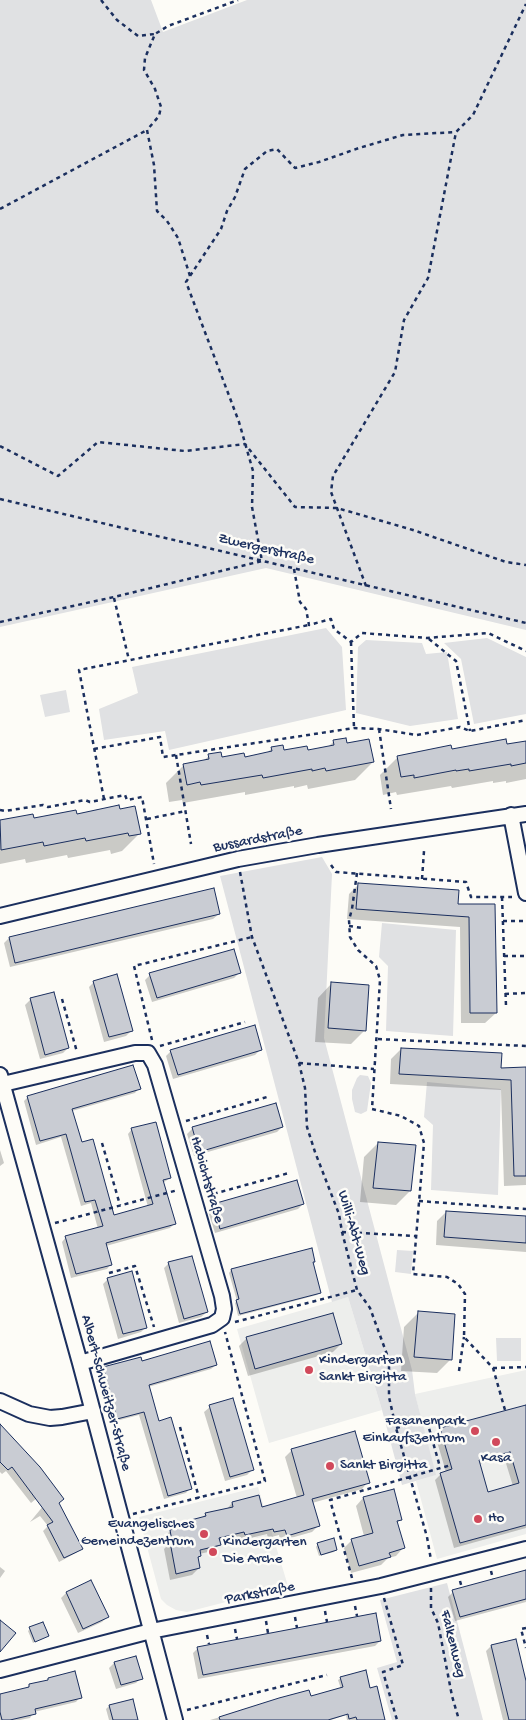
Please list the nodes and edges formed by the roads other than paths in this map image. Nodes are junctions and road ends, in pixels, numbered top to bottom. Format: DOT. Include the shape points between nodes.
graph roads {
  1 [pos="526,814"];
  2 [pos="511,815"];
  3 [pos="522,895"];
  4 [pos="0,916"];
  5 [pos="1,1079"];
  6 [pos="80,1363"];
  7 [pos="0,1401"];
  8 [pos="93,1411"];
  9 [pos="526,1549"];
  10 [pos="151,1631"];
  11 [pos="0,1670"];
  12 [pos="175,1720"];
  1 -- 2 [label="street, Bussardstraße"];
  2 -- 3 [label="street"];
  2 -- 4 [label="street, Bussardstraße" via="238,859"];
  5 -- 6 [label="street, Albert-Schweitzer-Straße"];
  5 -- 6 [label="street, Habichtstraße" via="42,1075 136,1053 148,1054 155,1066 222,1296 222,1318 212,1324"];
  6 -- 8 [label="street, Albert-Schweitzer-Straße"];
  7 -- 8 [label="street" via="29,1414 50,1418"];
  8 -- 10 [label="street, Albert-Schweitzer-Straße"];
  9 -- 10 [label="street, Parkstraße" via="381,1586"];
  10 -- 11 [label="street, Parkstraße"];
  10 -- 12 [label="street, Albert-Schweitzer-Straße"];
}
